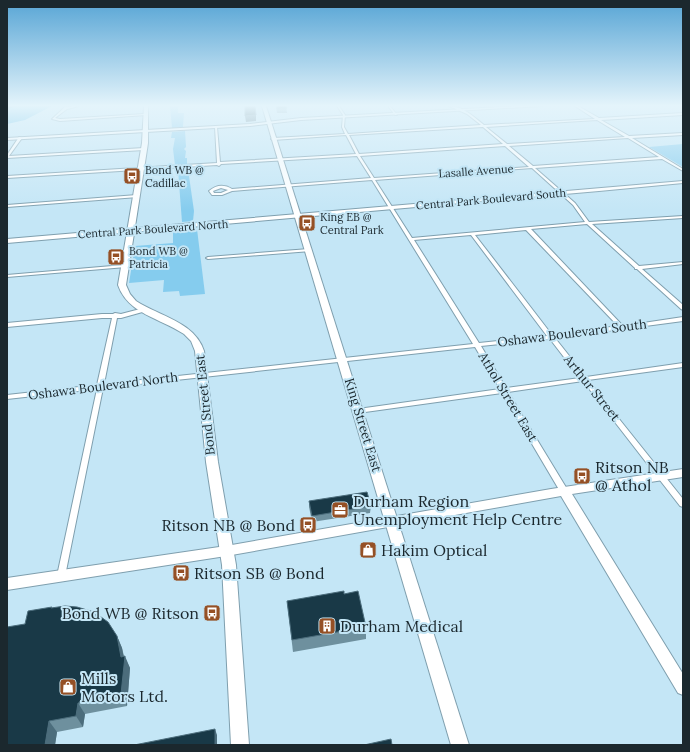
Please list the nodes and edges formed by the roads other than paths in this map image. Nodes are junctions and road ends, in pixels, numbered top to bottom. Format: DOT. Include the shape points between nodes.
graph roads {
  1 [pos="18,141"];
  2 [pos="145,141"];
  3 [pos="217,141"];
  4 [pos="274,141"];
  5 [pos="350,141"];
  6 [pos="501,141"];
  7 [pos="566,141"];
  8 [pos="635,141"];
  9 [pos="506,145"];
  10 [pos="144,149"];
  11 [pos="358,155"];
  12 [pos="7,157"];
  13 [pos="663,158"];
  14 [pos="280,160"];
  15 [pos="219,165"];
  16 [pos="532,167"];
  17 [pos="140,170"];
  18 [pos="683,170"];
  19 [pos="7,177"];
  20 [pos="375,178"];
  21 [pos="683,182"];
  22 [pos="288,185"];
  23 [pos="231,190"];
  24 [pos="562,193"];
  25 [pos="137,196"];
  26 [pos="7,206"];
  27 [pos="391,207"];
  28 [pos="298,216"];
  29 [pos="683,217"];
  30 [pos="588,223"];
  31 [pos="527,228"];
  32 [pos="130,230"];
  33 [pos="472,233"];
  34 [pos="412,239"];
  35 [pos="7,240"];
  36 [pos="309,250"];
  37 [pos="208,258"];
  38 [pos="683,263"];
  39 [pos="124,266"];
  40 [pos="637,268"];
  41 [pos="7,276"];
  42 [pos="683,308"];
  43 [pos="144,310"];
  44 [pos="114,315"];
  45 [pos="683,319"];
  46 [pos="7,325"];
  47 [pos="621,326"];
  48 [pos="551,337"];
  49 [pos="477,345"];
  50 [pos="342,360"];
  51 [pos="683,365"];
  52 [pos="202,375"];
  53 [pos="584,379"];
  54 [pos="100,386"];
  55 [pos="503,390"];
  56 [pos="7,397"];
  57 [pos="358,411"];
  58 [pos="683,473"];
  59 [pos="662,476"];
  60 [pos="564,491"];
  61 [pos="683,504"];
  62 [pos="392,522"];
  63 [pos="226,550"];
  64 [pos="61,576"];
  65 [pos="7,584"];
  66 [pos="683,688"];
  67 [pos="240,745"];
  68 [pos="460,745"];
  1 -- 12 [label="street"];
  2 -- 10 [label="main road, Bond Street East"];
  3 -- 15 [label="street"];
  4 -- 14 [label="main road, King Street East"];
  5 -- 11 [label="street, Athol Street East"];
  6 -- 9 [label="street"];
  7 -- 9 [label="street"];
  8 -- 13 [label="street"];
  9 -- 11 [label="street"];
  9 -- 16 [label="street"];
  10 -- 12 [label="street"];
  10 -- 17 [label="main road, Bond Street East"];
  11 -- 14 [label="street"];
  11 -- 20 [label="street, Athol Street East"];
  13 -- 16 [label="street, Lasalle Avenue"];
  13 -- 18 [label="street"];
  14 -- 15 [label="street"];
  14 -- 22 [label="main road, King Street East"];
  15 -- 17 [label="street"];
  16 -- 20 [label="street, Lasalle Avenue"];
  16 -- 24 [label="street"];
  17 -- 19 [label="street"];
  17 -- 25 [label="main road, Bond Street East"];
  20 -- 22 [label="street, Lasalle Avenue"];
  20 -- 27 [label="street, Athol Street East"];
  21 -- 24 [label="street, Central Park Boulevard South"];
  22 -- 23 [label="street, Lasalle Avenue"];
  22 -- 28 [label="main road, King Street East"];
  24 -- 27 [label="street, Central Park Boulevard South"];
  24 -- 30 [label="street"];
  25 -- 26 [label="street"];
  25 -- 32 [label="main road, Bond Street East"];
  27 -- 28 [label="street, Central Park Boulevard South"];
  27 -- 34 [label="street, Athol Street East"];
  28 -- 32 [label="street, Central Park Boulevard North"];
  28 -- 36 [label="main road, King Street East"];
  29 -- 30 [label="street"];
  30 -- 31 [label="street"];
  30 -- 40 [label="street"];
  31 -- 33 [label="street"];
  31 -- 47 [label="street"];
  32 -- 35 [label="street, Central Park Boulevard North"];
  32 -- 39 [label="main road, Bond Street East"];
  33 -- 34 [label="street"];
  33 -- 48 [label="street, Arthur Street"];
  34 -- 49 [label="street, Athol Street East"];
  36 -- 37 [label="street"];
  36 -- 50 [label="main road, King Street East"];
  38 -- 40 [label="street"];
  39 -- 41 [label="street"];
  39 -- 43 [label="main road, Bond Street East" via="122,291 128,300"];
  40 -- 42 [label="street"];
  43 -- 44 [label="street"];
  43 -- 52 [label="main road, Bond Street East" via="183,329 194,339 201,358"];
  44 -- 46 [label="street"];
  44 -- 54 [label="street"];
  45 -- 47 [label="street, Oshawa Boulevard South"];
  47 -- 48 [label="street, Oshawa Boulevard South"];
  48 -- 49 [label="street, Oshawa Boulevard South"];
  48 -- 53 [label="street, Arthur Street"];
  49 -- 50 [label="street, Oshawa Boulevard South"];
  49 -- 55 [label="street, Athol Street East"];
  50 -- 52 [label="street, Oshawa Boulevard North"];
  50 -- 57 [label="main road, King Street East"];
  51 -- 53 [label="street"];
  52 -- 54 [label="street, Oshawa Boulevard North"];
  52 -- 63 [label="main road, Bond Street East" via="212,465"];
  53 -- 55 [label="street"];
  53 -- 59 [label="street, Arthur Street"];
  54 -- 56 [label="street, Oshawa Boulevard North"];
  54 -- 64 [label="street"];
  55 -- 57 [label="street"];
  55 -- 60 [label="street, Athol Street East"];
  57 -- 62 [label="main road, King Street East"];
  58 -- 59 [label="main road"];
  59 -- 60 [label="main road"];
  59 -- 61 [label="street, Arthur Street"];
  60 -- 62 [label="main road"];
  60 -- 66 [label="main road, Athol Street East"];
  62 -- 63 [label="main road"];
  62 -- 68 [label="main road, King Street East"];
  63 -- 64 [label="main road"];
  63 -- 67 [label="main road, Bond Street East" via="230,572"];
  64 -- 65 [label="main road"];
}
